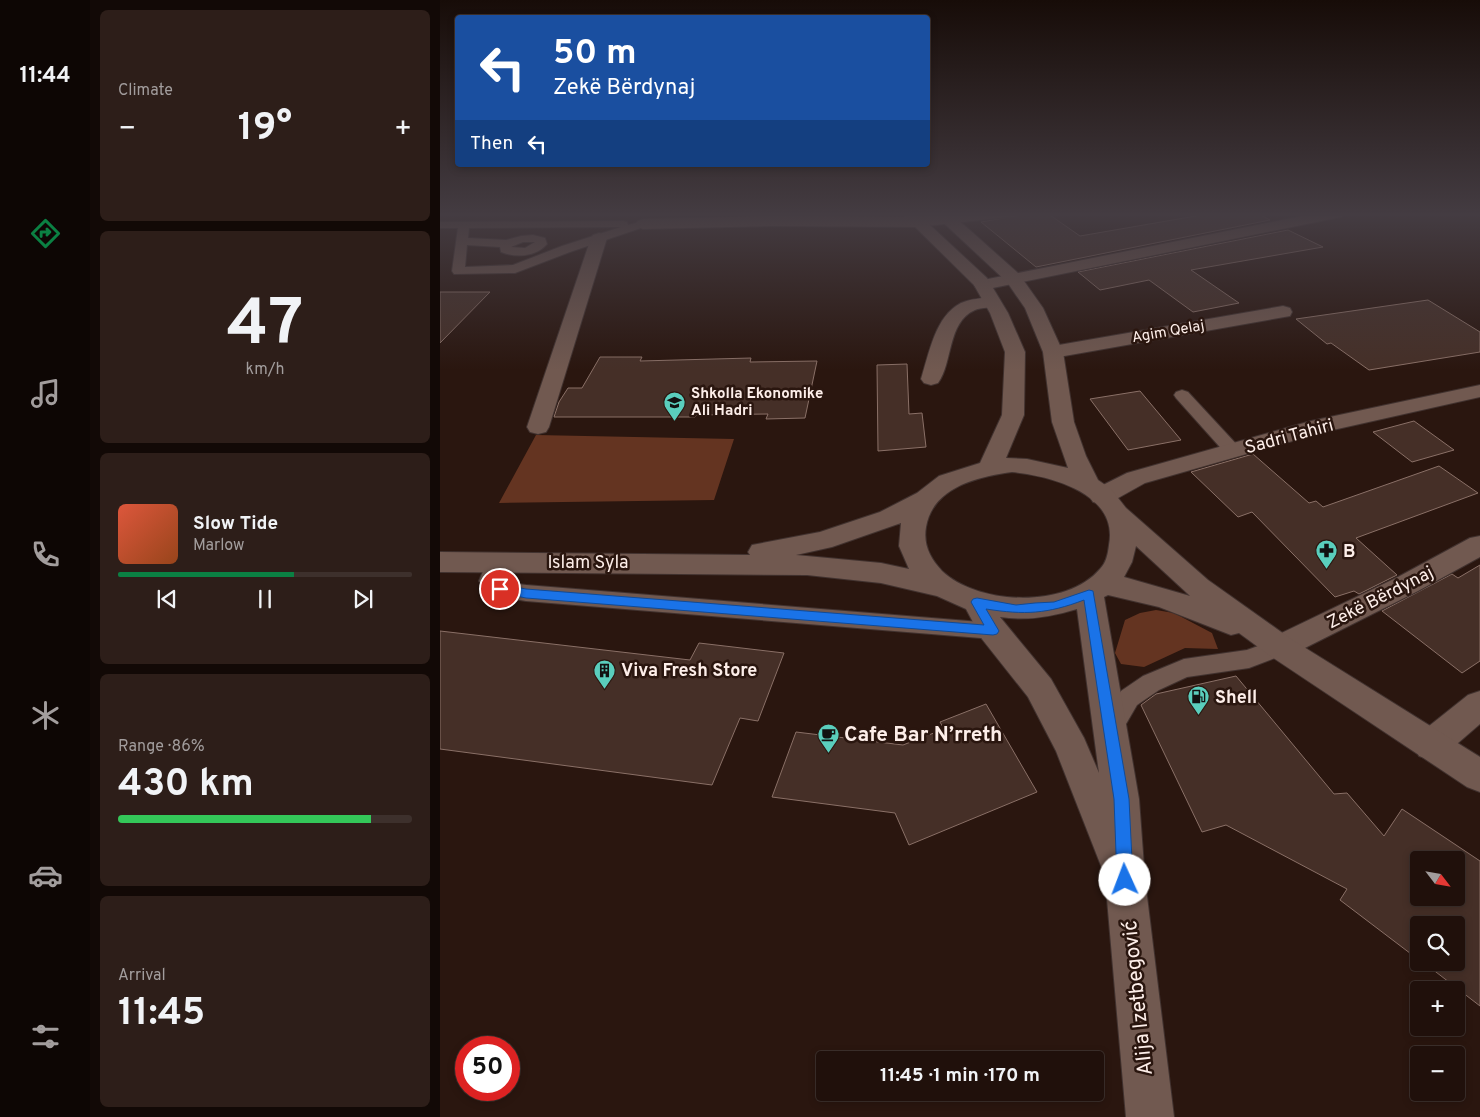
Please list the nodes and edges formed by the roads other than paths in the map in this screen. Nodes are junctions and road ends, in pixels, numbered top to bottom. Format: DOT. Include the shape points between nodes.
graph roads {
  1 [pos="459,265"];
  2 [pos="493,265"];
  3 [pos="525,265"];
  4 [pos="592,265"];
  5 [pos="962,265"];
  6 [pos="998,265"];
  7 [pos="1077,265"];
  8 [pos="489,270"];
  9 [pos="1012,278"];
  10 [pos="983,285"];
  11 [pos="992,302"];
  12 [pos="1284,312"];
  13 [pos="1053,352"];
  14 [pos="930,378"];
  15 [pos="1480,391"];
  16 [pos="1182,395"];
  17 [pos="538,427"];
  18 [pos="1234,451"];
  19 [pos="990,467"];
  20 [pos="1102,498"];
  21 [pos="924,499"];
  22 [pos="1480,545"];
  23 [pos="440,562"];
  24 [pos="496,562"];
  25 [pos="705,564"];
  26 [pos="944,588"];
  27 [pos="1097,589"];
  28 [pos="985,617"];
  29 [pos="1280,647"];
  30 [pos="1480,705"];
  31 [pos="1110,729"];
  32 [pos="1430,745"];
  33 [pos="1480,776"];
  34 [pos="1125,880"];
  35 [pos="1150,1117"];
  1 -- 8 [label="lane" via="458,271"];
  2 -- 8 [label="lane"];
  3 -- 8 [label="lane" via="515,269"];
  4 -- 17 [label="street"];
  5 -- 10 [label="street"];
  6 -- 9 [label="street"];
  7 -- 9 [label="street"];
  9 -- 10 [label="street"];
  9 -- 13 [label="street" via="1034,308"];
  10 -- 11 [label="street"];
  11 -- 14 [label="street" via="968,307 958,314 941,344"];
  11 -- 19 [label="street" via="1015,352 1013,415"];
  12 -- 13 [label="street, Agim Qelaj"];
  13 -- 20 [label="street" via="1063,422 1074,456"];
  15 -- 18 [label="street, Sadri Tahiri" via="1319,426"];
  16 -- 18 [label="lane"];
  18 -- 20 [label="street, Sadri Tahiri" via="1136,478"];
  19 -- 20 [label="street" via="1012,465 1055,471"];
  19 -- 21 [label="street" via="963,473 941,484"];
  20 -- 27 [label="street" via="1125,534 1122,556"];
  20 -- 29 [label="street" via="1198,586"];
  21 -- 25 [label="street, Islam Syla" via="889,518 823,541"];
  21 -- 26 [label="street" via="912,520 911,544 922,567"];
  22 -- 29 [label="street, Zekë Bërdynaj"];
  23 -- 24 [label="street, Islam Syla"];
  24 -- 25 [label="street, Islam Syla"];
  24 -- 28 [label="lane" via="489,581 500,589 526,593"];
  25 -- 26 [label="street, Islam Syla" via="807,565 882,573"];
  26 -- 28 [label="street"];
  27 -- 28 [label="street" via="1055,606 1016,609"];
  27 -- 29 [label="street" via="1132,588 1204,613"];
  27 -- 31 [label="street, Alija Izetbegović"];
  28 -- 34 [label="street, Alija Izetbegović" via="1040,688 1072,749"];
  29 -- 31 [label="lane" via="1249,659 1184,668 1151,683 1129,698"];
  29 -- 32 [label="street"];
  30 -- 32 [label="street"];
  31 -- 34 [label="street, Alija Izetbegović" via="1122,799"];
  32 -- 33 [label="street"];
  34 -- 35 [label="street, Alija Izetbegović"];
}
